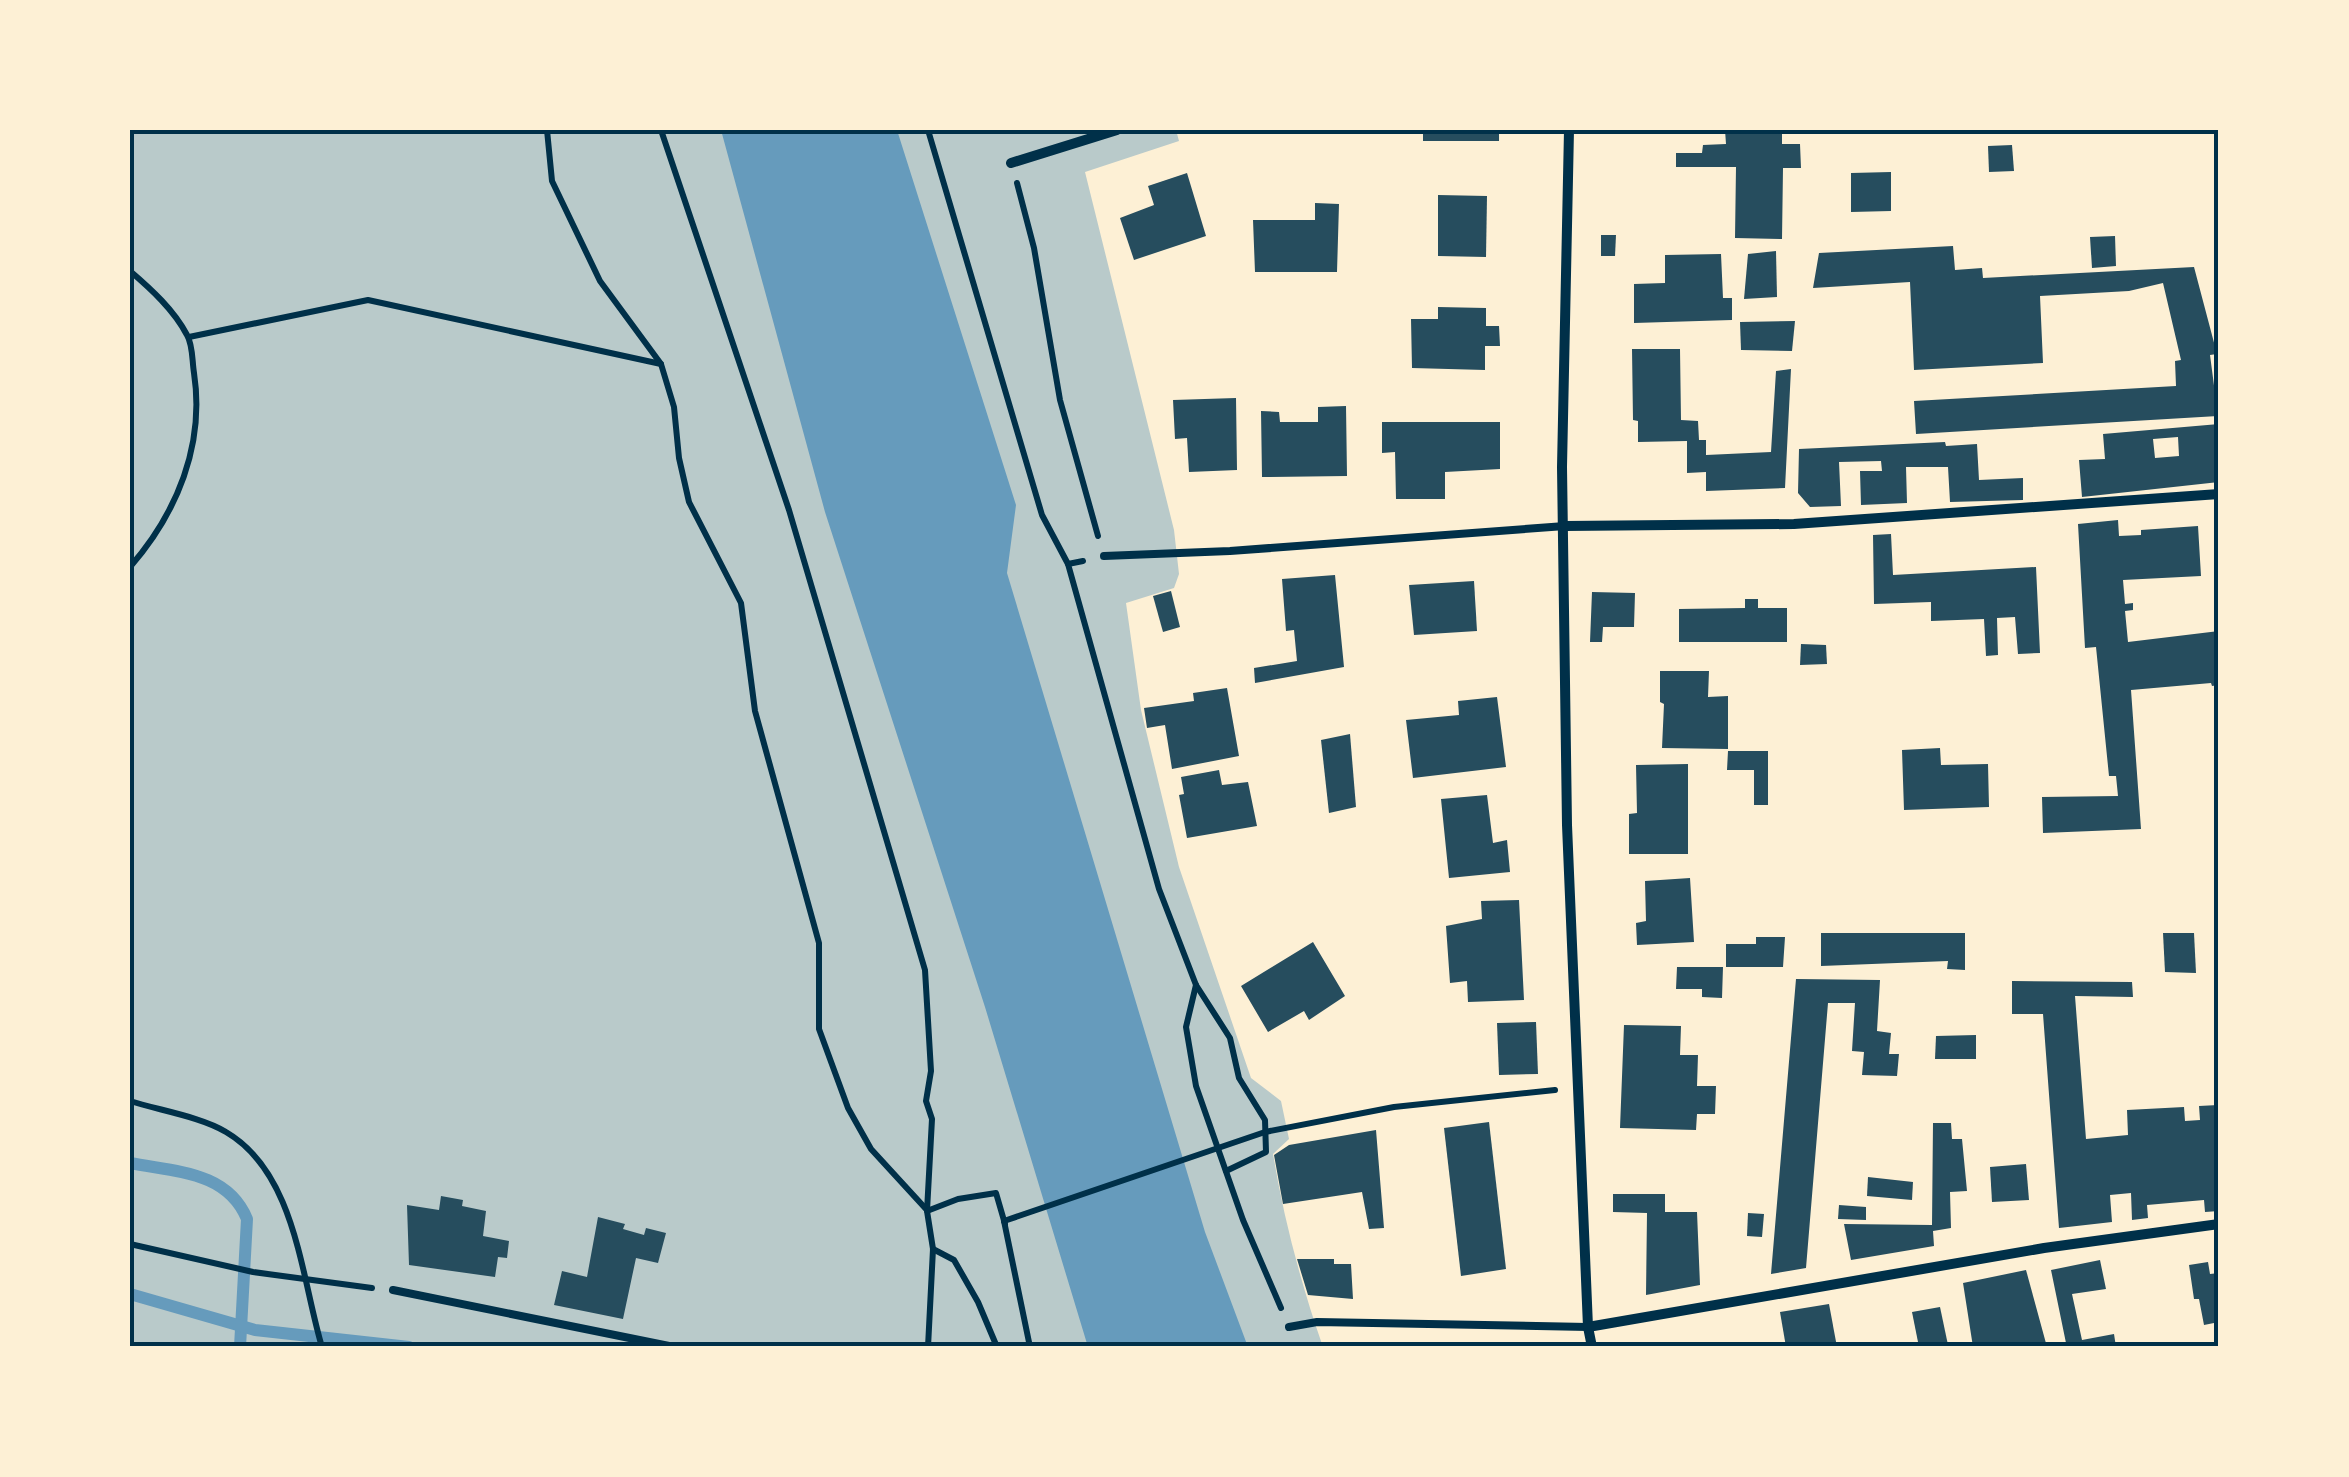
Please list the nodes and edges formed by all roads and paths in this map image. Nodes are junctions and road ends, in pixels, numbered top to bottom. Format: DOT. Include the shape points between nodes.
graph roads {
  1 [pos="548,130"];
  2 [pos="661,130"];
  3 [pos="928,130"];
  4 [pos="1117,130"];
  5 [pos="1569,130"];
  6 [pos="1011,163"];
  7 [pos="130,271"];
  8 [pos="189,337"];
  9 [pos="661,364"];
  10 [pos="2219,494"];
  11 [pos="1565,526"];
  12 [pos="1104,556"];
  13 [pos="1068,564"];
  14 [pos="130,567"];
  15 [pos="1196,985"];
  16 [pos="1580,1086"];
  17 [pos="130,1101"];
  18 [pos="1265,1132"];
  19 [pos="1226,1172"];
  20 [pos="927,1211"];
  21 [pos="1004,1221"];
  22 [pos="2219,1224"];
  23 [pos="1009,1239"];
  24 [pos="130,1244"];
  25 [pos="933,1249"];
  26 [pos="305,1280"];
  27 [pos="393,1290"];
  28 [pos="1289,1326"];
  29 [pos="1588,1327"];
  30 [pos="322,1347"];
  31 [pos="674,1347"];
  32 [pos="928,1347"];
  33 [pos="997,1347"];
  34 [pos="1030,1347"];
  35 [pos="1592,1347"];
  1 -- 9 [label="path" via="552,182 600,281"];
  2 -- 20 [label="path" via="789,510 924,970 932,1120"];
  3 -- 13 [label="path" via="1042,515"];
  4 -- 6 [label="street"];
  5 -- 11 [label="street"];
  6 -- 12 [label="path" via="1034,248 1060,400"];
  7 -- 8 [label="path"];
  8 -- 9 [label="path" via="368,300"];
  8 -- 14 [label="path" via="194,438 181,491"];
  9 -- 20 [label="path" via="689,502 741,603 755,711 819,943 819,1030 870,1150"];
  10 -- 11 [label="street" via="1794,524"];
  11 -- 12 [label="lane"];
  11 -- 16 [label="street" via="1567,826"];
  12 -- 13 [label="path"];
  13 -- 15 [label="path" via="1159,889"];
  15 -- 18 [label="path" via="1230,1038 1239,1078"];
  15 -- 19 [label="path" via="1186,1027 1196,1086"];
  16 -- 18 [label="path" via="1394,1107"];
  16 -- 29 [label="street"];
  17 -- 26 [label="path" via="223,1130 243,1144 267,1171 284,1208"];
  18 -- 19 [label="path" via="1266,1152"];
  18 -- 21 [label="path"];
  19 -- 28 [label="path"];
  20 -- 21 [label="path" via="996,1192"];
  20 -- 25 [label="path"];
  21 -- 23 [label="path"];
  21 -- 34 [label="path"];
  22 -- 29 [label="street"];
  24 -- 26 [label="path"];
  25 -- 32 [label="path"];
  25 -- 33 [label="path" via="954,1260"];
  26 -- 27 [label="path"];
  26 -- 30 [label="path"];
  27 -- 31 [label="lane"];
  28 -- 29 [label="lane"];
  29 -- 35 [label="street"];
}
